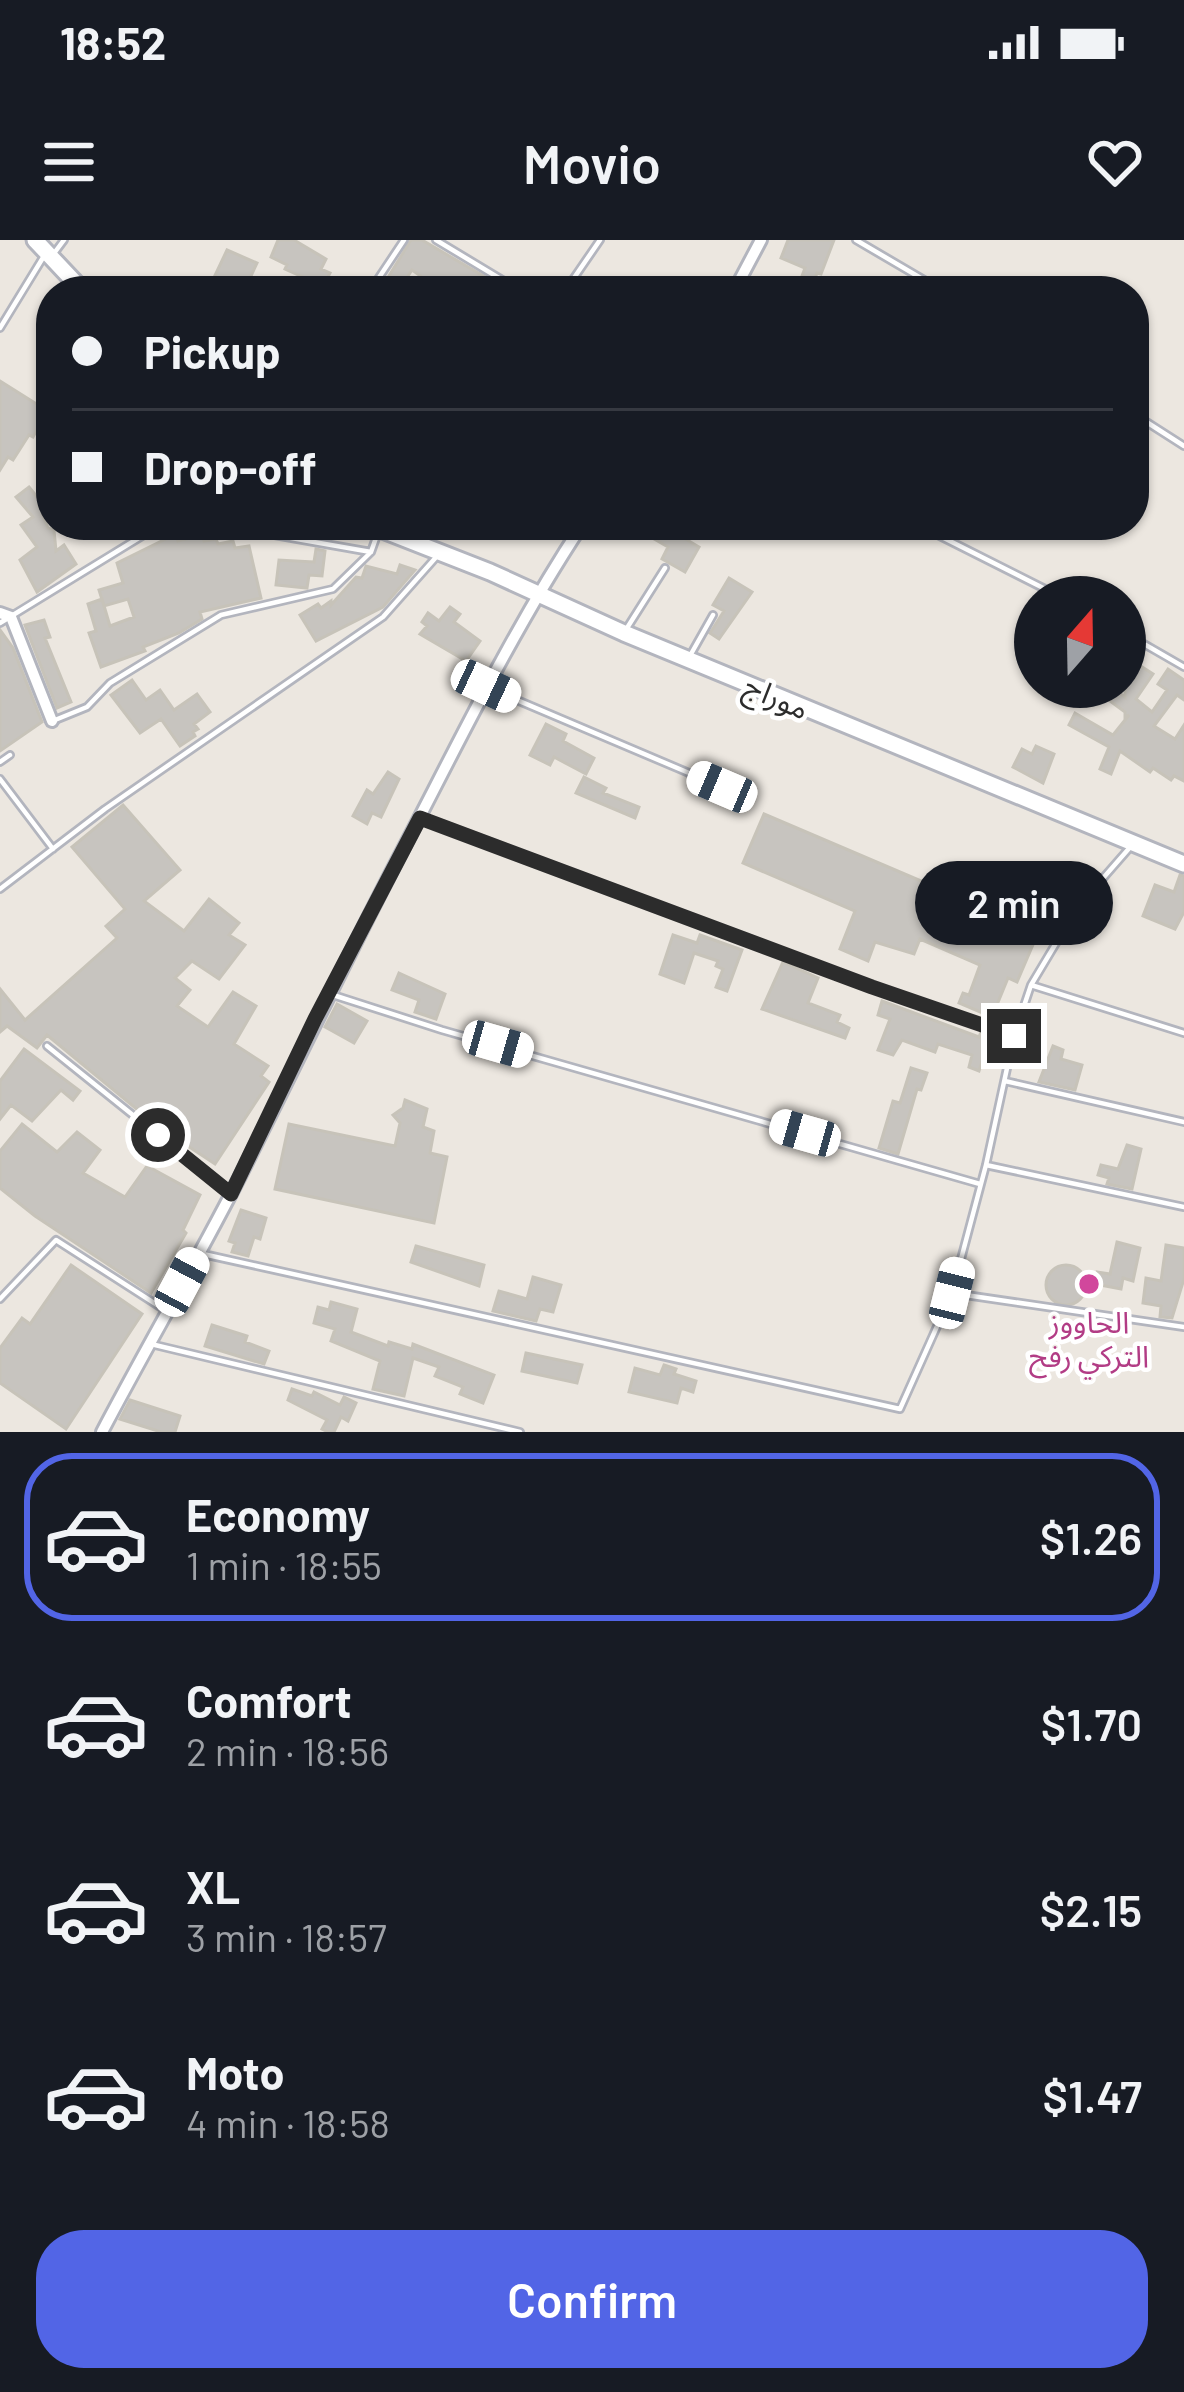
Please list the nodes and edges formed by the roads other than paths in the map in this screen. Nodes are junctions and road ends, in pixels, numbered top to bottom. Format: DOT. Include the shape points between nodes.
graph roads {
  1 [pos="64,240"];
  2 [pos="404,240"];
  3 [pos="436,240"];
  4 [pos="600,240"];
  5 [pos="761,240"];
  6 [pos="856,240"];
  7 [pos="44,249"];
  8 [pos="69,276"];
  9 [pos="380,276"];
  10 [pos="496,276"];
  11 [pos="576,276"];
  12 [pos="742,276"];
  13 [pos="917,276"];
  14 [pos="0,328"];
  15 [pos="1149,424"];
  16 [pos="1184,446"];
  17 [pos="135,540"];
  18 [pos="303,540"];
  19 [pos="372,540"];
  20 [pos="409,540"];
  21 [pos="572,540"];
  22 [pos="948,540"];
  23 [pos="371,552"];
  24 [pos="441,552"];
  25 [pos="665,568"];
  26 [pos="1019,576"];
  27 [pos="536,595"];
  28 [pos="713,615"];
  29 [pos="4,618"];
  30 [pos="624,633"];
  31 [pos="1146,645"];
  32 [pos="688,659"];
  33 [pos="1184,667"];
  34 [pos="486,686"];
  35 [pos="52,721"];
  36 [pos="10,755"];
  37 [pos="0,761"];
  38 [pos="0,779"];
  39 [pos="722,787"];
  40 [pos="420,818"];
  41 [pos="1132,844"];
  42 [pos="53,849"];
  43 [pos="1184,864"];
  44 [pos="0,889"];
  45 [pos="1031,985"];
  46 [pos="328,993"];
  47 [pos="1184,1033"];
  48 [pos="1014,1036"];
  49 [pos="47,1046"];
  50 [pos="1004,1081"];
  51 [pos="1184,1122"];
  52 [pos="986,1165"];
  53 [pos="980,1184"];
  54 [pos="231,1194"];
  55 [pos="1184,1207"];
  56 [pos="197,1253"];
  57 [pos="952,1293"];
  58 [pos="0,1299"];
  59 [pos="167,1311"];
  60 [pos="1184,1327"];
  61 [pos="149,1343"];
  62 [pos="102,1432"];
  63 [pos="520,1432"];
  1 -- 7 [label="lane"];
  2 -- 9 [label="lane"];
  3 -- 10 [label="lane"];
  4 -- 11 [label="lane"];
  5 -- 12 [label="street"];
  6 -- 13 [label="lane"];
  7 -- 8 [label="main road"];
  7 -- 14 [label="lane"];
  15 -- 16 [label="lane"];
  17 -- 29 [label="lane"];
  18 -- 23 [label="lane"];
  19 -- 23 [label="lane"];
  20 -- 24 [label="main road, موراج"];
  21 -- 27 [label="street"];
  22 -- 26 [label="lane"];
  23 -- 35 [label="lane" via="333,589 221,615 110,683 87,707"];
  24 -- 27 [label="main road, موراج"];
  24 -- 42 [label="lane" via="383,617"];
  25 -- 30 [label="lane"];
  27 -- 30 [label="main road, موراج"];
  27 -- 34 [label="street"];
  28 -- 32 [label="lane"];
  29 -- 35 [label="street"];
  30 -- 32 [label="main road, موراج"];
  31 -- 33 [label="lane"];
  32 -- 41 [label="main road, موراج"];
  34 -- 39 [label="lane"];
  34 -- 40 [label="street"];
  36 -- 37 [label="lane"];
  38 -- 42 [label="lane"];
  40 -- 46 [label="street"];
  40 -- 48 [label="lane"];
  41 -- 43 [label="main road, موراج"];
  41 -- 45 [label="lane" via="1077,908"];
  42 -- 44 [label="lane"];
  45 -- 47 [label="lane"];
  45 -- 48 [label="lane"];
  46 -- 53 [label="lane"];
  46 -- 54 [label="street"];
  48 -- 50 [label="lane"];
  49 -- 54 [label="lane"];
  50 -- 51 [label="lane"];
  50 -- 52 [label="lane"];
  52 -- 53 [label="lane"];
  52 -- 55 [label="lane"];
  53 -- 57 [label="lane"];
  54 -- 56 [label="street"];
  56 -- 57 [label="lane" via="900,1409"];
  56 -- 59 [label="street"];
  57 -- 60 [label="lane"];
  58 -- 59 [label="lane" via="56,1240"];
  59 -- 61 [label="street"];
  61 -- 62 [label="street"];
  61 -- 63 [label="lane"];
}
